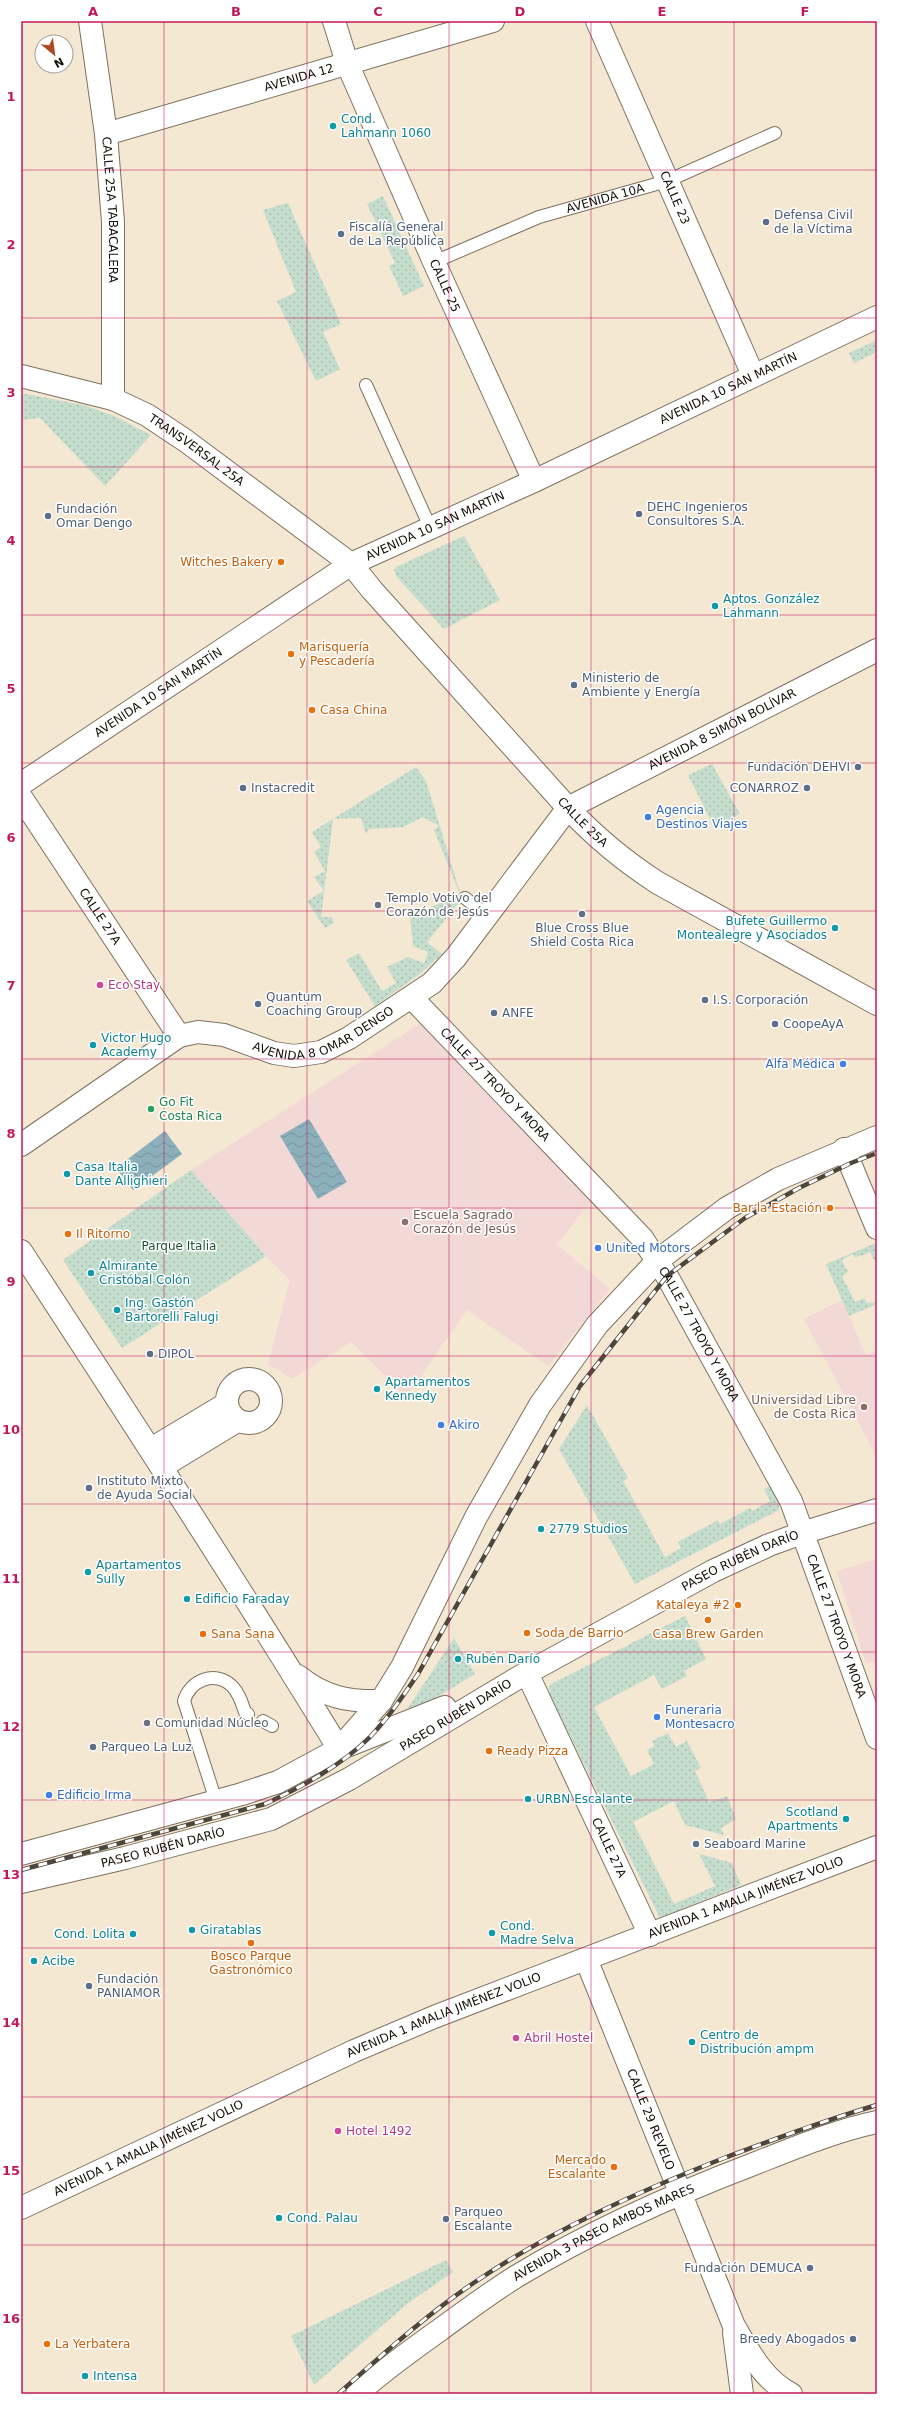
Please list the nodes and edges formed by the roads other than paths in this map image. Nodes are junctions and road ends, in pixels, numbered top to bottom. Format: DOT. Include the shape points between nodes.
graph roads {
  1 [pos="90,21"];
  2 [pos="334,21"];
  3 [pos="493,21"];
  4 [pos="597,21"];
  5 [pos="347,63"];
  6 [pos="775,133"];
  7 [pos="106,134"];
  8 [pos="667,181"];
  9 [pos="434,262"];
  10 [pos="877,317"];
  11 [pos="753,375"];
  12 [pos="21,376"];
  13 [pos="366,385"];
  14 [pos="113,399"];
  15 [pos="534,481"];
  16 [pos="430,527"];
  17 [pos="351,564"];
  18 [pos="877,650"];
  19 [pos="21,784"];
  20 [pos="21,797"];
  21 [pos="568,808"];
  22 [pos="464,898"];
  23 [pos="488,915"];
  24 [pos="412,998"];
  25 [pos="877,1004"];
  26 [pos="179,1036"];
  27 [pos="877,1137"];
  28 [pos="21,1145"];
  29 [pos="844,1149"];
  30 [pos="877,1228"];
  31 [pos="21,1251"];
  32 [pos="657,1260"];
  33 [pos="232,1412"];
  34 [pos="157,1457"];
  35 [pos="877,1510"];
  36 [pos="802,1532"];
  37 [pos="294,1673"];
  38 [pos="521,1676"];
  39 [pos="381,1701"];
  40 [pos="248,1714"];
  41 [pos="877,1738"];
  42 [pos="339,1749"];
  43 [pos="216,1801"];
  44 [pos="877,1847"];
  45 [pos="21,1854"];
  46 [pos="21,1882"];
  47 [pos="650,1934"];
  48 [pos="586,1959"];
  49 [pos="877,2122"];
  50 [pos="679,2192"];
  51 [pos="21,2208"];
  52 [pos="734,2326"];
  53 [pos="378,2386"];
  54 [pos="786,2392"];
  55 [pos="357,2394"];
  56 [pos="742,2394"];
  57 [pos="748,2394"];
  1 -- 7 [label="main road, CALLE 25A TABACALERA"];
  2 -- 5 [label="main road, CALLE 25"];
  3 -- 5 [label="main road, AVENIDA 12"];
  4 -- 8 [label="main road, CALLE 23"];
  5 -- 7 [label="main road, AVENIDA 12"];
  5 -- 9 [label="main road, CALLE 25"];
  6 -- 8 [label="lane, AVENIDA 10A"];
  7 -- 14 [label="main road, CALLE 25A TABACALERA" via="113,222"];
  8 -- 9 [label="lane, AVENIDA 10A" via="539,217"];
  8 -- 11 [label="main road, CALLE 23"];
  9 -- 15 [label="main road, CALLE 25"];
  10 -- 11 [label="main road, AVENIDA 10 SAN MARTÍN"];
  11 -- 15 [label="main road, AVENIDA 10 SAN MARTÍN"];
  12 -- 14 [label="main road, TRANSVERSAL 25A"];
  13 -- 16 [label="lane"];
  14 -- 17 [label="main road, TRANSVERSAL 25A" via="147,415 186,441"];
  15 -- 16 [label="main road, AVENIDA 10 SAN MARTÍN"];
  16 -- 17 [label="main road, AVENIDA 10 SAN MARTÍN"];
  17 -- 19 [label="main road, AVENIDA 10 SAN MARTÍN"];
  17 -- 21 [label="main road, CALLE 25A" via="493,734"];
  18 -- 21 [label="main road, AVENIDA 8 SIMÓN BOLÍVAR"];
  20 -- 26 [label="main road, CALLE 27A"];
  21 -- 23 [label="main road, AVENIDA 8 OMAR DENGO"];
  21 -- 25 [label="main road, CALLE 25A" via="593,835 624,861 658,883"];
  22 -- 23 [label="lane"];
  23 -- 24 [label="main road, AVENIDA 8 OMAR DENGO" via="456,957 432,983"];
  24 -- 26 [label="main road, AVENIDA 8 OMAR DENGO" via="349,1038 321,1052 309,1054 294,1056 274,1053 224,1035 198,1032"];
  24 -- 32 [label="main road, CALLE 27 TROYO Y MORA" via="636,1232"];
  26 -- 28 [label="main road, AVENIDA 8 OMAR DENGO"];
  27 -- 29 [label="main road"];
  29 -- 30 [label="main road"];
  29 -- 32 [label="main road" via="778,1179 727,1208"];
  31 -- 34 [label="main road"];
  32 -- 36 [label="main road, CALLE 27 TROYO Y MORA" via="791,1501"];
  32 -- 39 [label="main road" via="597,1324 540,1405 476,1517 402,1667"];
  33 -- 34 [label="main road"];
  34 -- 37 [label="main road"];
  35 -- 36 [label="main road, PASEO RUBÉN DARÍO"];
  36 -- 38 [label="main road, PASEO RUBÉN DARÍO" via="713,1571"];
  36 -- 41 [label="main road, CALLE 27 TROYO Y MORA"];
  37 -- 39 [label="main road" via="312,1688 334,1698 357,1702"];
  37 -- 42 [label="main road"];
  38 -- 42 [label="main road"];
  38 -- 46 [label="main road, PASEO RUBÉN DARÍO" via="349,1779 271,1819"];
  38 -- 47 [label="main road, CALLE 27A"];
  39 -- 42 [label="main road"];
  40 -- 43 [label="lane" via="231,1686 222,1681 202,1679 187,1691 184,1701"];
  42 -- 43 [label="main road" via="278,1782"];
  43 -- 45 [label="main road"];
  44 -- 47 [label="main road, AVENIDA 1 AMALIA JIMÉNEZ VOLIO"];
  47 -- 48 [label="main road, AVENIDA 1 AMALIA JIMÉNEZ VOLIO"];
  48 -- 50 [label="main road, CALLE 29 REVELO"];
  48 -- 51 [label="main road, AVENIDA 1 AMALIA JIMÉNEZ VOLIO" via="354,2051"];
  49 -- 50 [label="main road, AVENIDA 3 PASEO AMBOS MARES" via="806,2144"];
  50 -- 52 [label="main road, CALLE 29 REVELO"];
  50 -- 53 [label="main road, AVENIDA 3 PASEO AMBOS MARES" via="624,2217 516,2276"];
  52 -- 54 [label="main road" via="766,2376"];
  52 -- 56 [label="main road"];
  53 -- 55 [label="main road, AVENIDA 3 PASEO AMBOS MARES"];
  54 -- 57 [label="main road" via="760,2388"];
}
